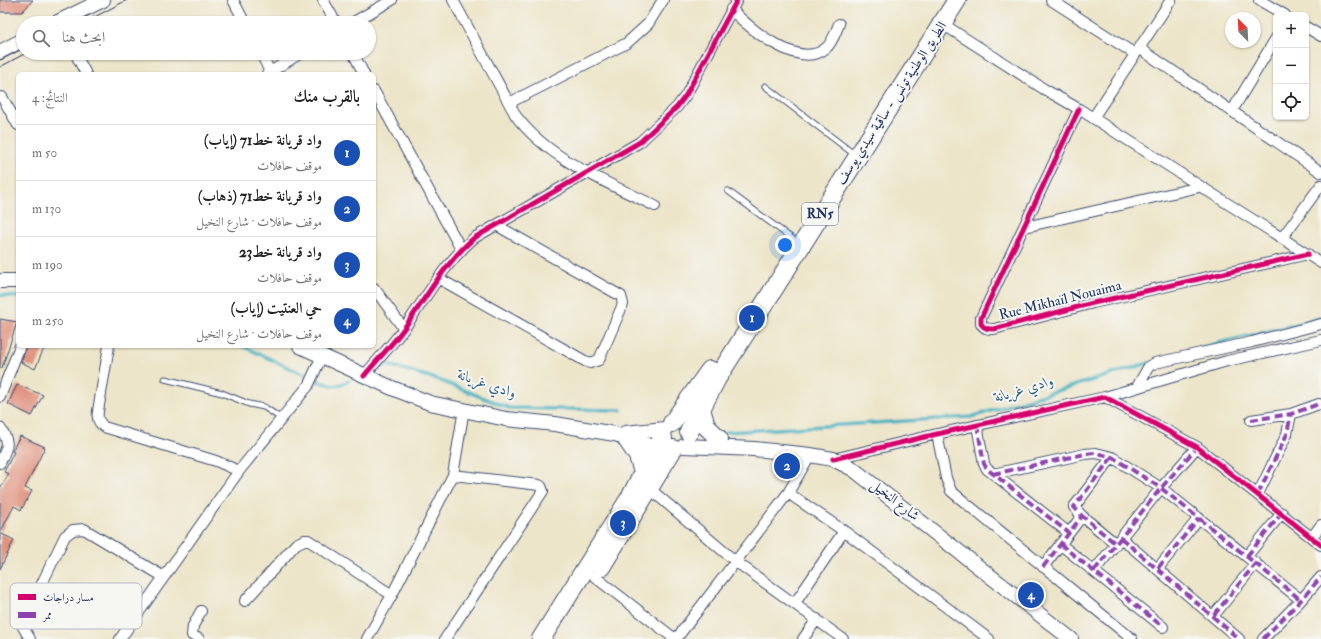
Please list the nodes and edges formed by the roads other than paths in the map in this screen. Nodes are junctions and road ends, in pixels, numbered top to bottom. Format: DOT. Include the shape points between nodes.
graph roads {
  1 [pos="233,0"];
  2 [pos="324,0"];
  3 [pos="392,0"];
  4 [pos="454,0"];
  5 [pos="663,0"];
  6 [pos="737,0"];
  7 [pos="946,0"];
  8 [pos="957,0"];
  9 [pos="1051,0"];
  10 [pos="1171,0"];
  11 [pos="1259,0"];
  12 [pos="98,1"];
  13 [pos="732,10"];
  14 [pos="1280,12"];
  15 [pos="69,16"];
  16 [pos="241,16"];
  17 [pos="332,16"];
  18 [pos="364,16"];
  19 [pos="939,21"];
  20 [pos="839,24"];
  21 [pos="1309,29"];
  22 [pos="1321,36"];
  23 [pos="1273,43"];
  24 [pos="16,44"];
  25 [pos="1137,51"];
  26 [pos="0,52"];
  27 [pos="79,60"];
  28 [pos="264,60"];
  29 [pos="290,60"];
  30 [pos="357,60"];
  31 [pos="85,72"];
  32 [pos="269,72"];
  33 [pos="271,72"];
  34 [pos="363,72"];
  35 [pos="765,86"];
  36 [pos="376,95"];
  37 [pos="2,97"];
  38 [pos="509,103"];
  39 [pos="1079,109"];
  40 [pos="1232,111"];
  41 [pos="1093,118"];
  42 [pos="16,122"];
  43 [pos="850,151"];
  44 [pos="588,172"];
  45 [pos="1321,172"];
  46 [pos="1321,185"];
  47 [pos="1200,187"];
  48 [pos="728,191"];
  49 [pos="655,206"];
  50 [pos="496,225"];
  51 [pos="1025,227"];
  52 [pos="1282,238"];
  53 [pos="794,240"];
  54 [pos="461,249"];
  55 [pos="1308,254"];
  56 [pos="1321,263"];
  57 [pos="438,278"];
  58 [pos="0,281"];
  59 [pos="16,281"];
  60 [pos="376,291"];
  61 [pos="1321,324"];
  62 [pos="404,328"];
  63 [pos="1319,343"];
  64 [pos="19,348"];
  65 [pos="109,348"];
  66 [pos="304,348"];
  67 [pos="322,356"];
  68 [pos="364,376"];
  69 [pos="165,379"];
  70 [pos="1137,387"];
  71 [pos="0,397"];
  72 [pos="1105,397"];
  73 [pos="1319,404"];
  74 [pos="464,409"];
  75 [pos="701,410"];
  76 [pos="1291,414"];
  77 [pos="282,419"];
  78 [pos="1251,420"];
  79 [pos="977,425"];
  80 [pos="0,428"];
  81 [pos="937,434"];
  82 [pos="620,436"];
  83 [pos="671,439"];
  84 [pos="719,439"];
  85 [pos="1198,447"];
  86 [pos="754,449"];
  87 [pos="810,455"];
  88 [pos="1112,457"];
  89 [pos="833,459"];
  90 [pos="0,463"];
  91 [pos="239,472"];
  92 [pos="643,472"];
  93 [pos="993,474"];
  94 [pos="453,475"];
  95 [pos="1161,488"];
  96 [pos="650,489"];
  97 [pos="788,493"];
  98 [pos="1258,494"];
  99 [pos="1282,512"];
  100 [pos="1082,516"];
  101 [pos="1199,518"];
  102 [pos="1321,525"];
  103 [pos="844,531"];
  104 [pos="1069,533"];
  105 [pos="1312,536"];
  106 [pos="1119,541"];
  107 [pos="1060,544"];
  108 [pos="1321,545"];
  109 [pos="1246,556"];
  110 [pos="735,561"];
  111 [pos="1256,564"];
  112 [pos="1043,567"];
  113 [pos="1158,568"];
  114 [pos="1094,572"];
  115 [pos="164,577"];
  116 [pos="595,577"];
  117 [pos="1321,577"];
  118 [pos="42,583"];
  119 [pos="392,595"];
  120 [pos="1302,600"];
  121 [pos="245,601"];
  122 [pos="795,603"];
  123 [pos="142,608"];
  124 [pos="201,611"];
  125 [pos="1214,615"];
  126 [pos="817,620"];
  127 [pos="1163,627"];
  128 [pos="24,629"];
  129 [pos="127,629"];
  130 [pos="1056,634"];
  131 [pos="30,639"];
  132 [pos="120,639"];
  133 [pos="199,639"];
  134 [pos="367,639"];
  135 [pos="445,639"];
  136 [pos="541,639"];
  137 [pos="555,639"];
  138 [pos="676,639"];
  139 [pos="803,639"];
  140 [pos="843,639"];
  141 [pos="989,639"];
  142 [pos="1071,639"];
  143 [pos="1132,639"];
  144 [pos="1239,639"];
  145 [pos="1263,639"];
  1 -- 16 [label="street"];
  2 -- 17 [label="street"];
  3 -- 18 [label="street"];
  4 -- 38 [label="street"];
  5 -- 38 [label="street" via="648,24 627,43"];
  6 -- 13 [label="street"];
  7 -- 19 [label="highway, الطريق الوطنية تونس - ساقية سيدي يوسف / RN5"];
  8 -- 19 [label="highway, الطريق الوطنية تونس - ساقية سيدي يوسف / RN5"];
  9 -- 25 [label="street"];
  10 -- 25 [label="street"];
  11 -- 14 [label="street"];
  12 -- 15 [label="main road"];
  13 -- 20 [label="street" via="766,40 786,50 806,54 814,54 827,48"];
  13 -- 44 [label="street" via="677,107 640,142"];
  19 -- 39 [label="street"];
  19 -- 43 [label="highway, الطريق الوطنية تونس - ساقية سيدي يوسف / RN5"];
  19 -- 75 [label="highway, الطريق الوطنية تونس - ساقية سيدي يوسف / RN5" via="716,380"];
  21 -- 22 [label="street"];
  23 -- 40 [label="street"];
  24 -- 26 [label="main road"];
  25 -- 40 [label="street"];
  25 -- 41 [label="street"];
  27 -- 31 [label="street"];
  28 -- 32 [label="street"];
  29 -- 33 [label="street"];
  30 -- 34 [label="street"];
  35 -- 43 [label="lane"];
  36 -- 54 [label="street"];
  37 -- 42 [label="street"];
  38 -- 44 [label="street" via="527,130 542,144"];
  39 -- 41 [label="street"];
  39 -- 51 [label="street, Rue Mikhaïl Nouaima"];
  40 -- 45 [label="street"];
  41 -- 47 [label="street"];
  43 -- 53 [label="highway, الطريق الوطنية تونس - ساقية سيدي يوسف / RN5"];
  44 -- 49 [label="street"];
  44 -- 50 [label="street"];
  46 -- 52 [label="street"];
  47 -- 51 [label="street"];
  47 -- 52 [label="street"];
  48 -- 53 [label="lane"];
  50 -- 54 [label="street"];
  50 -- 57 [label="street" via="621,296 623,304 599,360 590,363 585,361"];
  51 -- 55 [label="street, Rue Mikhaïl Nouaima" via="981,318 981,324 988,329"];
  52 -- 55 [label="street"];
  53 -- 83 [label="highway, الطريق الوطنية تونس - ساقية سيدي يوسف / RN5" via="704,380"];
  54 -- 57 [label="street"];
  55 -- 56 [label="street"];
  57 -- 62 [label="street"];
  58 -- 59 [label="main road"];
  60 -- 62 [label="street"];
  61 -- 70 [label="street" via="1155,363 1145,371"];
  62 -- 68 [label="street"];
  63 -- 70 [label="street" via="1226,361"];
  64 -- 71 [label="street"];
  65 -- 91 [label="street" via="97,418 100,424 216,461"];
  66 -- 67 [label="main road"];
  67 -- 68 [label="main road"];
  67 -- 77 [label="street" via="308,386"];
  68 -- 74 [label="main road" via="430,403"];
  69 -- 77 [label="lane" via="222,393 248,404 264,407"];
  70 -- 72 [label="street"];
  72 -- 79 [label="street"];
  72 -- 85 [label="street"];
  73 -- 76 [label="street"];
  74 -- 82 [label="main road" via="506,419 555,424"];
  74 -- 94 [label="street"];
  75 -- 83 [label="highway, الطريق الوطنية تونس - ساقية سيدي يوسف / RN5"];
  75 -- 84 [label="highway" via="706,426"];
  76 -- 78 [label="street"];
  76 -- 98 [label="street" via="1287,434"];
  77 -- 91 [label="street"];
  79 -- 81 [label="street"];
  79 -- 93 [label="street" via="984,464"];
  80 -- 90 [label="street" via="6,436 8,446"];
  81 -- 89 [label="street"];
  81 -- 112 [label="street" via="951,491"];
  82 -- 83 [label="main road"];
  82 -- 83 [label="main road"];
  82 -- 92 [label="highway" via="638,456"];
  83 -- 84 [label="main road"];
  83 -- 86 [label="main road, شارع النخيل"];
  83 -- 92 [label="highway, الطريق الوطنية تونس - ساقية سيدي يوسف / RN5"];
  83 -- 96 [label="highway, الطريق الوطنية تونس - ساقية سيدي يوسف / RN5"];
  84 -- 86 [label="main road"];
  85 -- 95 [label="street"];
  85 -- 98 [label="street"];
  86 -- 87 [label="main road, شارع النخيل"];
  87 -- 89 [label="main road, شارع النخيل"];
  87 -- 97 [label="street"];
  88 -- 93 [label="street" via="1096,453 1085,454"];
  88 -- 95 [label="street"];
  88 -- 100 [label="street" via="1074,504 1075,510"];
  89 -- 130 [label="main road, شارع النخيل" via="867,478"];
  91 -- 115 [label="street"];
  92 -- 136 [label="highway, الطريق الوطنية تونس - ساقية سيدي يوسف / RN5"];
  93 -- 104 [label="street"];
  94 -- 119 [label="street"];
  94 -- 135 [label="street" via="538,485 543,491"];
  95 -- 101 [label="street"];
  95 -- 106 [label="street"];
  96 -- 110 [label="street"];
  96 -- 116 [label="highway, الطريق الوطنية تونس - ساقية سيدي يوسف / RN5"];
  97 -- 103 [label="street"];
  97 -- 110 [label="street"];
  98 -- 99 [label="street"];
  99 -- 105 [label="street"];
  99 -- 109 [label="street"];
  100 -- 104 [label="street"];
  100 -- 106 [label="street"];
  101 -- 109 [label="street"];
  101 -- 113 [label="street"];
  102 -- 105 [label="street"];
  103 -- 122 [label="street"];
  103 -- 141 [label="street"];
  104 -- 107 [label="street"];
  105 -- 108 [label="street"];
  106 -- 113 [label="street"];
  106 -- 114 [label="street"];
  107 -- 112 [label="street"];
  107 -- 114 [label="street"];
  109 -- 111 [label="street"];
  110 -- 122 [label="street"];
  110 -- 138 [label="street"];
  111 -- 120 [label="street"];
  111 -- 125 [label="street"];
  112 -- 143 [label="street"];
  113 -- 125 [label="street"];
  114 -- 127 [label="street"];
  115 -- 118 [label="street" via="84,528 73,530 65,536"];
  115 -- 123 [label="street"];
  116 -- 137 [label="highway, الطريق الوطنية تونس - ساقية سيدي يوسف / RN5"];
  116 -- 138 [label="street"];
  117 -- 120 [label="street"];
  119 -- 121 [label="street" via="308,540 304,540 292,548"];
  119 -- 134 [label="street"];
  120 -- 145 [label="street"];
  122 -- 126 [label="street"];
  124 -- 133 [label="street" via="191,631 192,635"];
  125 -- 144 [label="street"];
  126 -- 139 [label="street"];
  126 -- 140 [label="street"];
  128 -- 131 [label="street"];
  129 -- 132 [label="street"];
  130 -- 142 [label="main road, شارع النخيل"];
}
